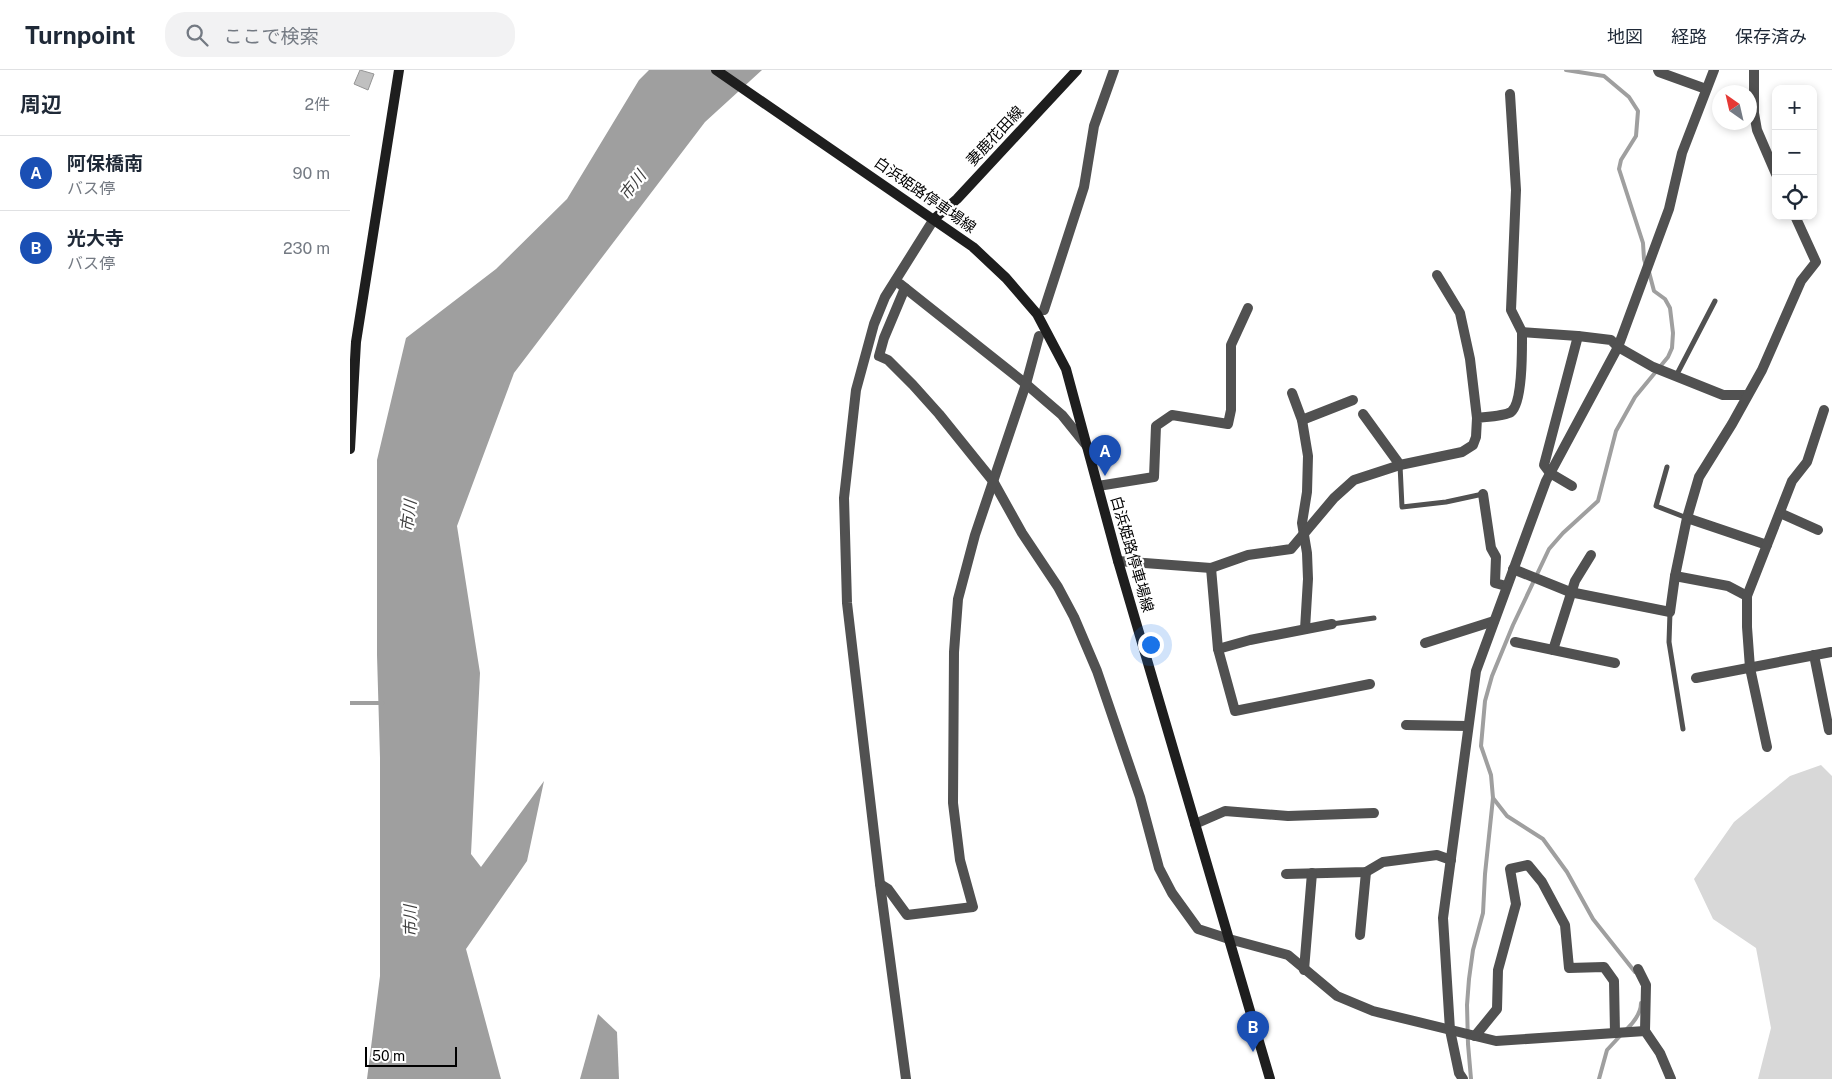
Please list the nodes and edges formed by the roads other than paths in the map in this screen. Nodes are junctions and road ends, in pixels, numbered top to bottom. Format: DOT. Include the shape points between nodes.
graph roads {
  1 [pos="399,70"];
  2 [pos="716,70"];
  3 [pos="1077,70"];
  4 [pos="1114,70"];
  5 [pos="1658,70"];
  6 [pos="1714,70"];
  7 [pos="1754,70"];
  8 [pos="1706,89"];
  9 [pos="1510,94"];
  10 [pos="1772,165"];
  11 [pos="931,217"];
  12 [pos="1797,220"];
  13 [pos="1437,275"];
  14 [pos="896,281"];
  15 [pos="905,288"];
  16 [pos="1715,301"];
  17 [pos="1248,308"];
  18 [pos="1044,310"];
  19 [pos="1522,332"];
  20 [pos="1039,336"];
  21 [pos="1578,336"];
  22 [pos="353,345"];
  23 [pos="1618,346"];
  24 [pos="1671,374"];
  25 [pos="1026,384"];
  26 [pos="1292,393"];
  27 [pos="1747,395"];
  28 [pos="1353,400"];
  29 [pos="1824,410"];
  30 [pos="1363,414"];
  31 [pos="1477,418"];
  32 [pos="1302,420"];
  33 [pos="1087,446"];
  34 [pos="350,449"];
  35 [pos="1400,465"];
  36 [pos="1666,467"];
  37 [pos="1550,473"];
  38 [pos="992,481"];
  39 [pos="1098,486"];
  40 [pos="1572,486"];
  41 [pos="1483,494"];
  42 [pos="1780,513"];
  43 [pos="1687,518"];
  44 [pos="1818,530"];
  45 [pos="1304,535"];
  46 [pos="1767,545"];
  47 [pos="1591,555"];
  48 [pos="1118,561"];
  49 [pos="1211,568"];
  50 [pos="1513,569"];
  51 [pos="1675,576"];
  52 [pos="1506,586"];
  53 [pos="1570,592"];
  54 [pos="1747,596"];
  55 [pos="1670,612"];
  56 [pos="1374,618"];
  57 [pos="1494,621"];
  58 [pos="1332,624"];
  59 [pos="1305,629"];
  60 [pos="1515,642"];
  61 [pos="1425,643"];
  62 [pos="1218,649"];
  63 [pos="1553,650"];
  64 [pos="1831,652"];
  65 [pos="1814,655"];
  66 [pos="1615,663"];
  67 [pos="1750,668"];
  68 [pos="1696,678"];
  69 [pos="1370,684"];
  70 [pos="1406,725"];
  71 [pos="1468,726"];
  72 [pos="1683,728"];
  73 [pos="1832,729"];
  74 [pos="1767,747"];
  75 [pos="1374,813"];
  76 [pos="1195,824"];
  77 [pos="1451,860"];
  78 [pos="1366,872"];
  79 [pos="1312,873"];
  80 [pos="1286,874"];
  81 [pos="880,884"];
  82 [pos="1360,935"];
  83 [pos="1229,939"];
  84 [pos="1638,969"];
  85 [pos="1304,970"];
  86 [pos="1450,1030"];
  87 [pos="1645,1031"];
  88 [pos="1615,1033"];
  89 [pos="1475,1036"];
  90 [pos="906,1079"];
  91 [pos="1270,1079"];
  92 [pos="1463,1079"];
  93 [pos="1672,1079"];
  1 -- 22 [label="main road"];
  2 -- 11 [label="main road, 白浜姫路停車場線"];
  3 -- 11 [label="main road, 妻鹿花田線" via="957,199"];
  4 -- 18 [label="street" via="1094,126 1084,187"];
  5 -- 8 [label="street"];
  6 -- 8 [label="street"];
  7 -- 10 [label="street" via="1757,130"];
  8 -- 23 [label="street" via="1682,153 1669,209"];
  9 -- 19 [label="street" via="1516,190 1511,310"];
  11 -- 14 [label="street"];
  11 -- 33 [label="main road, 白浜姫路停車場線" via="973,247 1037,314 1066,369"];
  12 -- 27 [label="street" via="1816,262 1800,281 1762,370"];
  13 -- 31 [label="street" via="1462,320"];
  14 -- 15 [label="street"];
  14 -- 81 [label="street" via="885,297 874,324 856,390 844,498 847,603"];
  15 -- 25 [label="street"];
  15 -- 38 [label="street" via="879,356 888,360 913,385"];
  16 -- 24 [label="lane"];
  17 -- 39 [label="street" via="1231,345 1228,424 1172,416 1156,426 1154,478"];
  19 -- 21 [label="street"];
  19 -- 31 [label="street" via="1522,369 1516,407 1510,413"];
  20 -- 25 [label="street"];
  21 -- 23 [label="street" via="1611,340"];
  21 -- 37 [label="street" via="1544,465"];
  22 -- 34 [label="main road"];
  23 -- 24 [label="street"];
  23 -- 37 [label="street"];
  24 -- 27 [label="street" via="1723,395"];
  25 -- 33 [label="street" via="1062,415"];
  25 -- 38 [label="street"];
  26 -- 32 [label="street"];
  27 -- 43 [label="street" via="1699,477"];
  28 -- 32 [label="street"];
  29 -- 42 [label="street" via="1807,462 1792,480"];
  30 -- 35 [label="street"];
  31 -- 35 [label="street" via="1473,445 1462,452"];
  32 -- 45 [label="street" via="1308,456 1302,523"];
  33 -- 39 [label="main road, 白浜姫路停車場線"];
  35 -- 41 [label="lane" via="1402,507"];
  35 -- 45 [label="street" via="1354,480 1334,498"];
  36 -- 43 [label="lane" via="1656,506"];
  37 -- 40 [label="street"];
  37 -- 50 [label="street"];
  38 -- 81 [label="street" via="958,599 954,652 953,803 960,860 973,907 907,916 888,889"];
  38 -- 83 [label="street" via="1074,617 1097,671 1140,797 1159,868 1198,929"];
  39 -- 48 [label="main road, 白浜姫路停車場線"];
  41 -- 52 [label="street" via="1491,548 1496,557 1495,583"];
  42 -- 44 [label="street"];
  42 -- 46 [label="street"];
  43 -- 46 [label="street"];
  43 -- 51 [label="street"];
  45 -- 49 [label="street" via="1291,550 1248,555"];
  45 -- 59 [label="street" via="1308,579"];
  46 -- 54 [label="street"];
  47 -- 53 [label="street"];
  48 -- 49 [label="street"];
  48 -- 76 [label="main road, 白浜姫路停車場線"];
  49 -- 62 [label="street"];
  50 -- 52 [label="street"];
  50 -- 53 [label="street"];
  51 -- 54 [label="street" via="1728,586"];
  51 -- 55 [label="street"];
  52 -- 57 [label="street"];
  53 -- 55 [label="street"];
  53 -- 63 [label="street"];
  54 -- 67 [label="street"];
  55 -- 72 [label="lane" via="1669,642"];
  56 -- 58 [label="lane"];
  57 -- 61 [label="street"];
  57 -- 71 [label="street" via="1476,671"];
  58 -- 59 [label="street"];
  59 -- 62 [label="street"];
  60 -- 63 [label="street"];
  62 -- 69 [label="street" via="1235,711"];
  63 -- 66 [label="street"];
  64 -- 65 [label="street"];
  65 -- 67 [label="street"];
  65 -- 73 [label="street" via="1829,730"];
  67 -- 68 [label="street"];
  67 -- 74 [label="street"];
  70 -- 71 [label="street"];
  71 -- 77 [label="street"];
  75 -- 76 [label="street" via="1288,816 1225,811"];
  76 -- 83 [label="main road, 白浜姫路停車場線"];
  77 -- 78 [label="street" via="1437,855 1383,862"];
  77 -- 86 [label="street" via="1443,918"];
  78 -- 79 [label="street"];
  78 -- 82 [label="street"];
  79 -- 80 [label="street"];
  79 -- 85 [label="street"];
  81 -- 90 [label="street"];
  83 -- 85 [label="street" via="1288,955"];
  83 -- 91 [label="main road, 白浜姫路停車場線"];
  84 -- 87 [label="street" via="1646,985"];
  85 -- 86 [label="street" via="1337,996 1373,1011"];
  86 -- 89 [label="street"];
  86 -- 92 [label="street"];
  87 -- 88 [label="street"];
  87 -- 93 [label="street"];
  88 -- 89 [label="street" via="1496,1041"];
  88 -- 89 [label="street" via="1614,981 1604,967 1569,968 1566,925 1542,882 1528,865 1510,869 1516,904 1498,970 1497,1009"];
}
